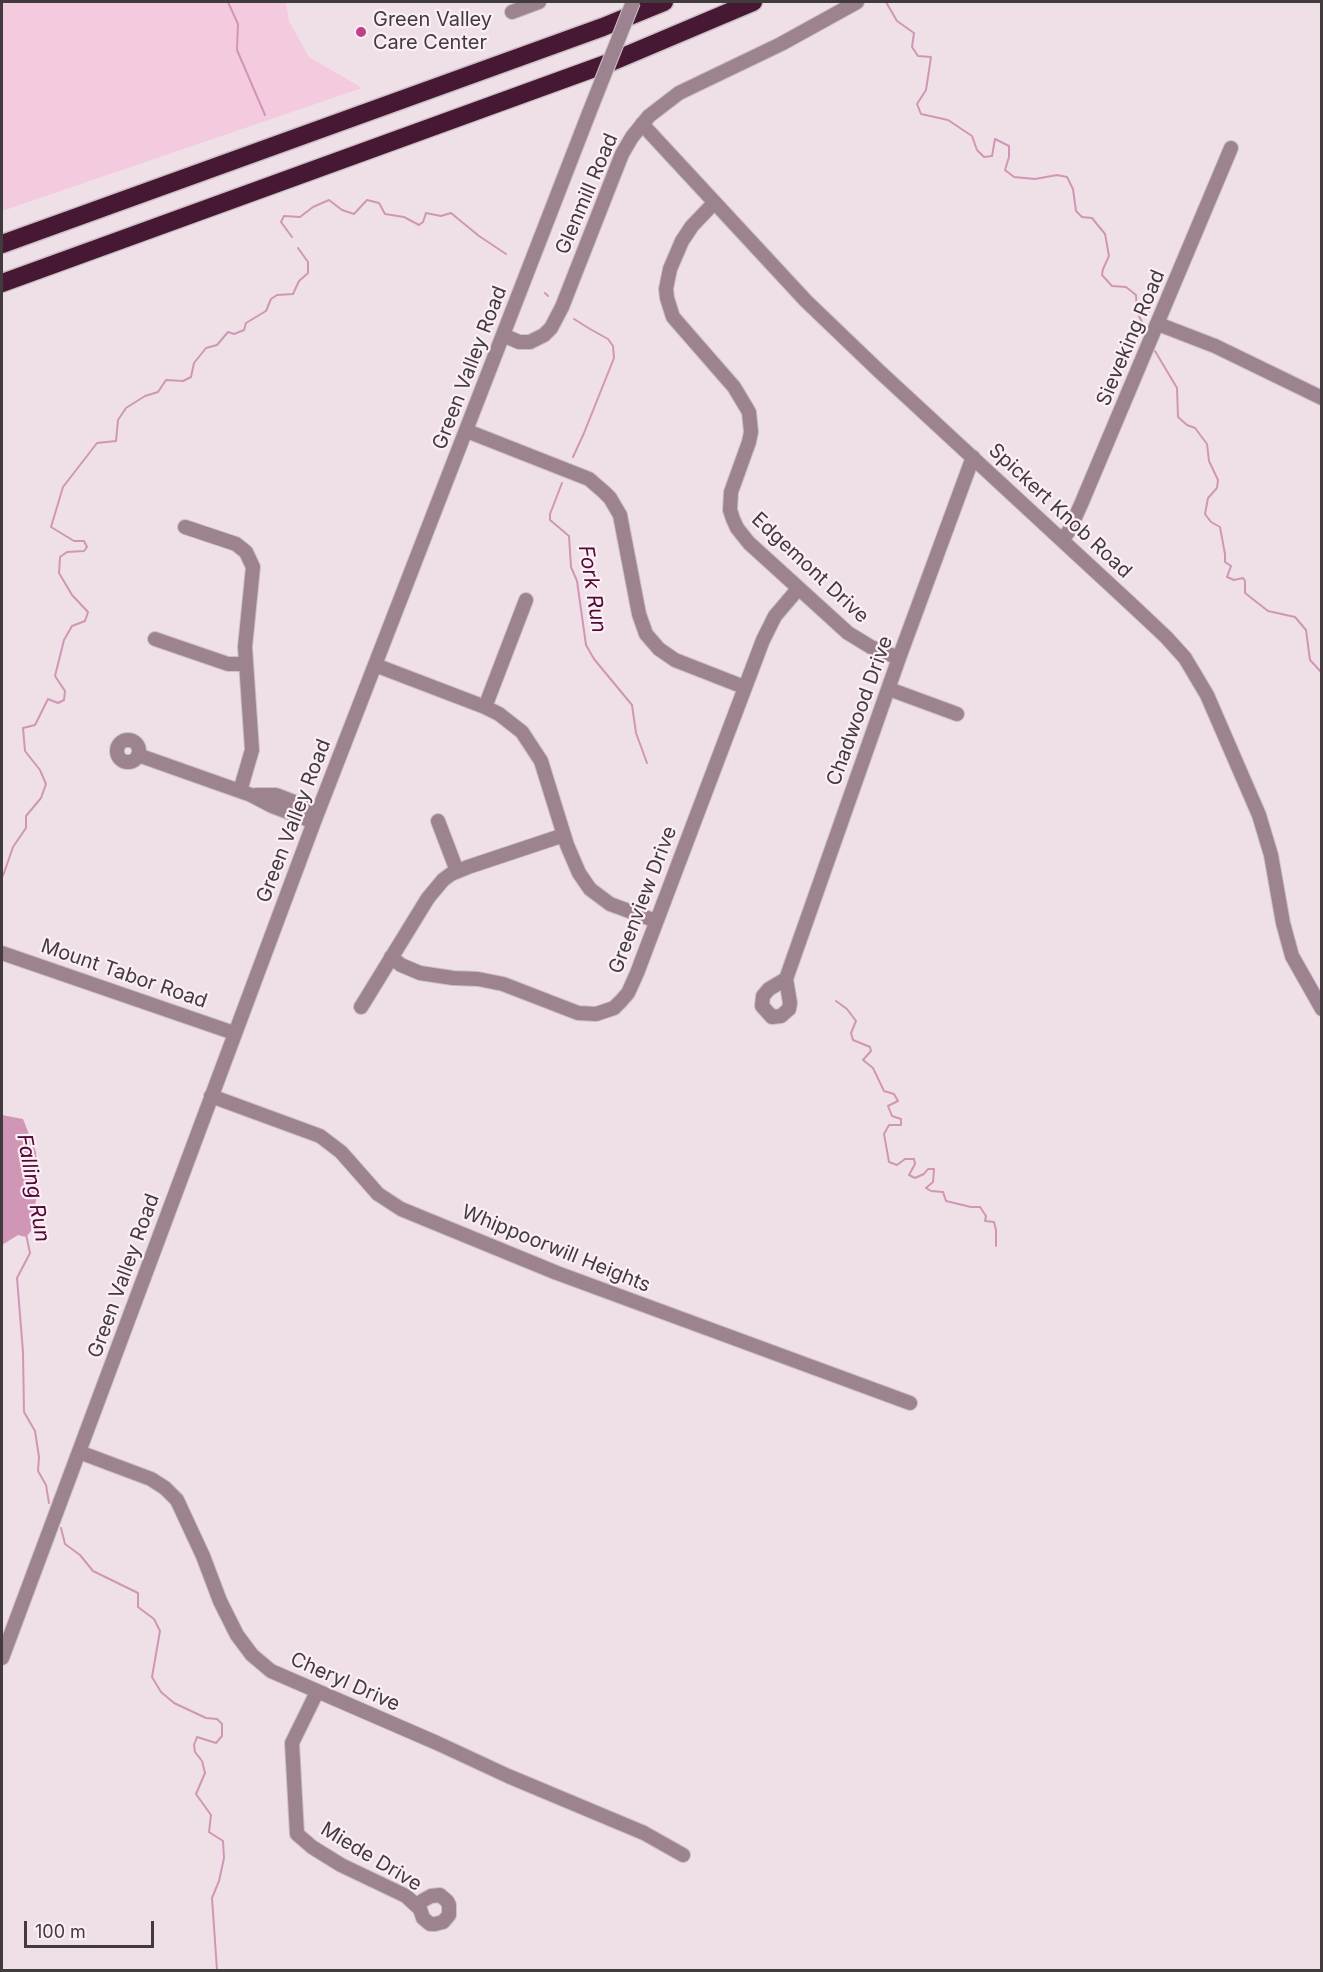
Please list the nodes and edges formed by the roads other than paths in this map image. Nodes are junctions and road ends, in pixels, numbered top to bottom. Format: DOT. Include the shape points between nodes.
graph roads {
  1 [pos="539,2"];
  2 [pos="633,2"];
  3 [pos="664,2"];
  4 [pos="753,2"];
  5 [pos="857,2"];
  6 [pos="512,12"];
  7 [pos="642,124"];
  8 [pos="1232,148"];
  9 [pos="714,203"];
  10 [pos="2,244"];
  11 [pos="2,283"];
  12 [pos="1158,324"];
  13 [pos="503,335"];
  14 [pos="1322,398"];
  15 [pos="467,431"];
  16 [pos="973,457"];
  17 [pos="185,527"];
  18 [pos="1062,540"];
  19 [pos="798,589"];
  20 [pos="526,600"];
  21 [pos="155,639"];
  22 [pos="899,658"];
  23 [pos="245,664"];
  24 [pos="375,665"];
  25 [pos="744,687"];
  26 [pos="889,688"];
  27 [pos="485,707"];
  28 [pos="957,714"];
  29 [pos="138,755"];
  30 [pos="246,793"];
  31 [pos="316,816"];
  32 [pos="438,821"];
  33 [pos="564,835"];
  34 [pos="457,871"];
  35 [pos="656,921"];
  36 [pos="2,953"];
  37 [pos="391,957"];
  38 [pos="786,979"];
  39 [pos="361,1007"];
  40 [pos="1322,1009"];
  41 [pos="234,1033"];
  42 [pos="211,1096"];
  43 [pos="910,1403"];
  44 [pos="80,1452"];
  45 [pos="2,1658"];
  46 [pos="317,1692"];
  47 [pos="683,1855"];
  48 [pos="422,1901"];
  1 -- 6 [label="street"];
  2 -- 13 [label="street, Green Valley Road, bridge"];
  3 -- 10 [label="highway"];
  4 -- 11 [label="highway" via="611,62"];
  5 -- 7 [label="street, Glenmill Road" via="679,93"];
  7 -- 9 [label="street, Spickert Knob Road"];
  7 -- 13 [label="street, Glenmill Road" via="622,154 551,328 530,342"];
  8 -- 12 [label="street, Sieveking Road"];
  9 -- 16 [label="street, Spickert Knob Road" via="814,309"];
  9 -- 19 [label="street, Edgemont Drive" via="692,226 677,250 667,279 667,298 679,326 734,387 749,412 749,442 731,492 730,510 737,528"];
  12 -- 14 [label="street" via="1215,346"];
  12 -- 18 [label="street, Sieveking Road"];
  13 -- 15 [label="street, Green Valley Road"];
  15 -- 24 [label="street, Green Valley Road"];
  15 -- 25 [label="street" via="589,479 604,492 620,515 646,634 675,660"];
  16 -- 18 [label="street, Spickert Knob Road"];
  16 -- 22 [label="street, Chadwood Drive"];
  17 -- 23 [label="street" via="236,544 251,559"];
  18 -- 40 [label="street, Spickert Knob Road" via="1166,637 1185,658 1207,695 1259,815 1292,956"];
  19 -- 22 [label="street, Edgemont Drive" via="856,639"];
  19 -- 25 [label="street, Greenview Drive" via="771,622"];
  20 -- 27 [label="street"];
  21 -- 23 [label="street" via="228,664"];
  22 -- 26 [label="street, Chadwood Drive"];
  23 -- 30 [label="street" via="253,741"];
  24 -- 27 [label="street"];
  24 -- 31 [label="street, Green Valley Road"];
  25 -- 35 [label="street, Greenview Drive"];
  26 -- 28 [label="street"];
  26 -- 38 [label="street, Chadwood Drive"];
  27 -- 33 [label="street" via="511,722 535,750"];
  29 -- 30 [label="street"];
  30 -- 31 [label="street" via="272,806"];
  31 -- 41 [label="street, Green Valley Road"];
  32 -- 34 [label="street"];
  33 -- 34 [label="street"];
  33 -- 35 [label="street" via="574,864 590,889 610,904"];
  34 -- 37 [label="street" via="428,897"];
  35 -- 37 [label="street, Greenview Drive" via="628,993 614,1008 596,1014 578,1013 491,981 420,973"];
  36 -- 41 [label="street, Mount Tabor Road"];
  37 -- 39 [label="street"];
  41 -- 42 [label="street, Green Valley Road"];
  42 -- 43 [label="street, Whippoorwill Heights" via="321,1136 341,1152 378,1194 401,1209 557,1273"];
  42 -- 44 [label="street, Green Valley Road"];
  44 -- 45 [label="street, Green Valley Road"];
  44 -- 46 [label="street, Cheryl Drive" via="151,1479 177,1500 237,1635 271,1671"];
  46 -- 47 [label="street, Cheryl Drive" via="644,1833"];
  46 -- 48 [label="street, Miede Drive" via="292,1743 297,1834 341,1865 406,1896 430,1924 443,1922 449,1915 447,1901 440,1896"];
}
